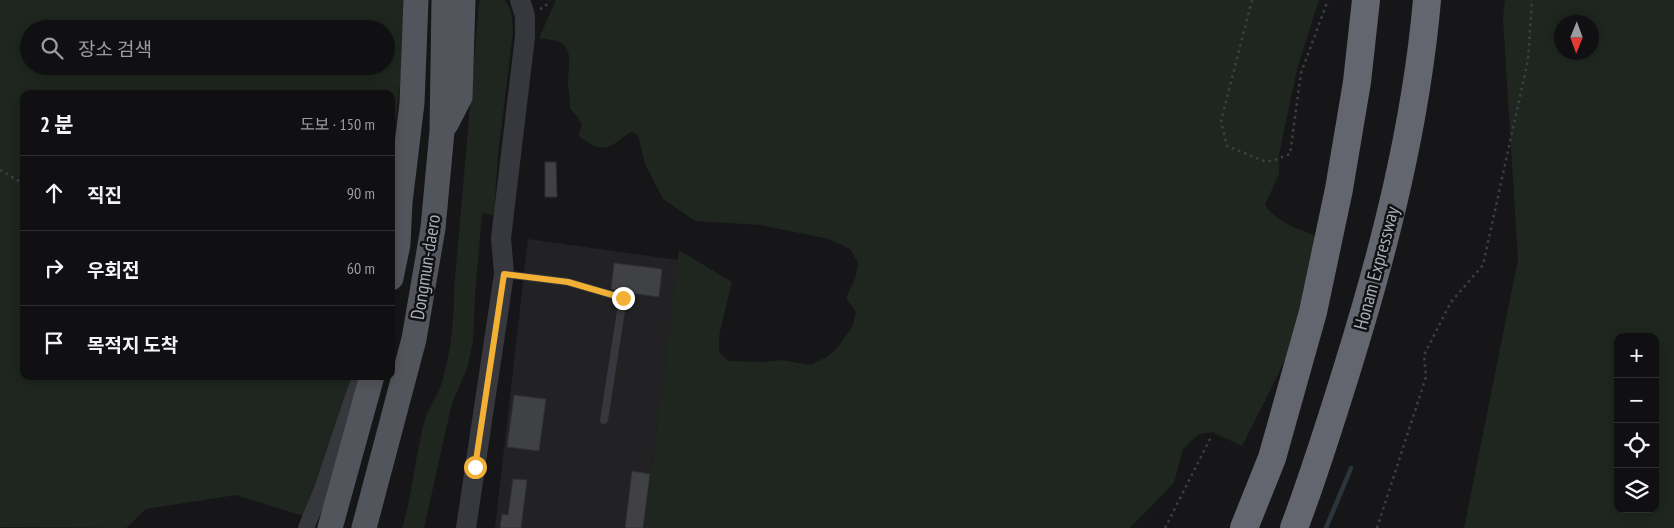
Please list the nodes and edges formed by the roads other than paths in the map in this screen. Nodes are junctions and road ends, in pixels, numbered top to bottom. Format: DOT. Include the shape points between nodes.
graph roads {
  1 [pos="416,0"];
  2 [pos="444,0"];
  3 [pos="463,0"];
  4 [pos="520,0"];
  5 [pos="1366,0"];
  6 [pos="1427,0"];
  7 [pos="442,131"];
  8 [pos="400,202"];
  9 [pos="395,216"];
  10 [pos="395,259"];
  11 [pos="504,274"];
  12 [pos="359,380"];
  13 [pos="371,380"];
  14 [pos="604,420"];
  15 [pos="306,528"];
  16 [pos="330,528"];
  17 [pos="364,528"];
  18 [pos="466,528"];
  19 [pos="1244,528"];
  20 [pos="1294,528"];
  1 -- 8 [label="main road, Dongmun-daero" via="412,103"];
  2 -- 7 [label="main road, Dongmun-daero"];
  3 -- 7 [label="main road" via="460,97"];
  4 -- 11 [label="street" via="526,37 502,238"];
  5 -- 19 [label="highway" via="1354,101 1313,312 1272,458"];
  6 -- 20 [label="highway, Honam Expressway" via="1422,50 1397,193 1365,311 1317,467"];
  7 -- 17 [label="main road, Dongmun-daero" via="433,228 414,339"];
  8 -- 9 [label="street"];
  8 -- 10 [label="main road, Dongmun-daero"];
  11 -- 14 [label="lane" via="568,282 623,298"];
  11 -- 18 [label="street"];
  12 -- 15 [label="street"];
  13 -- 16 [label="main road"];
}
